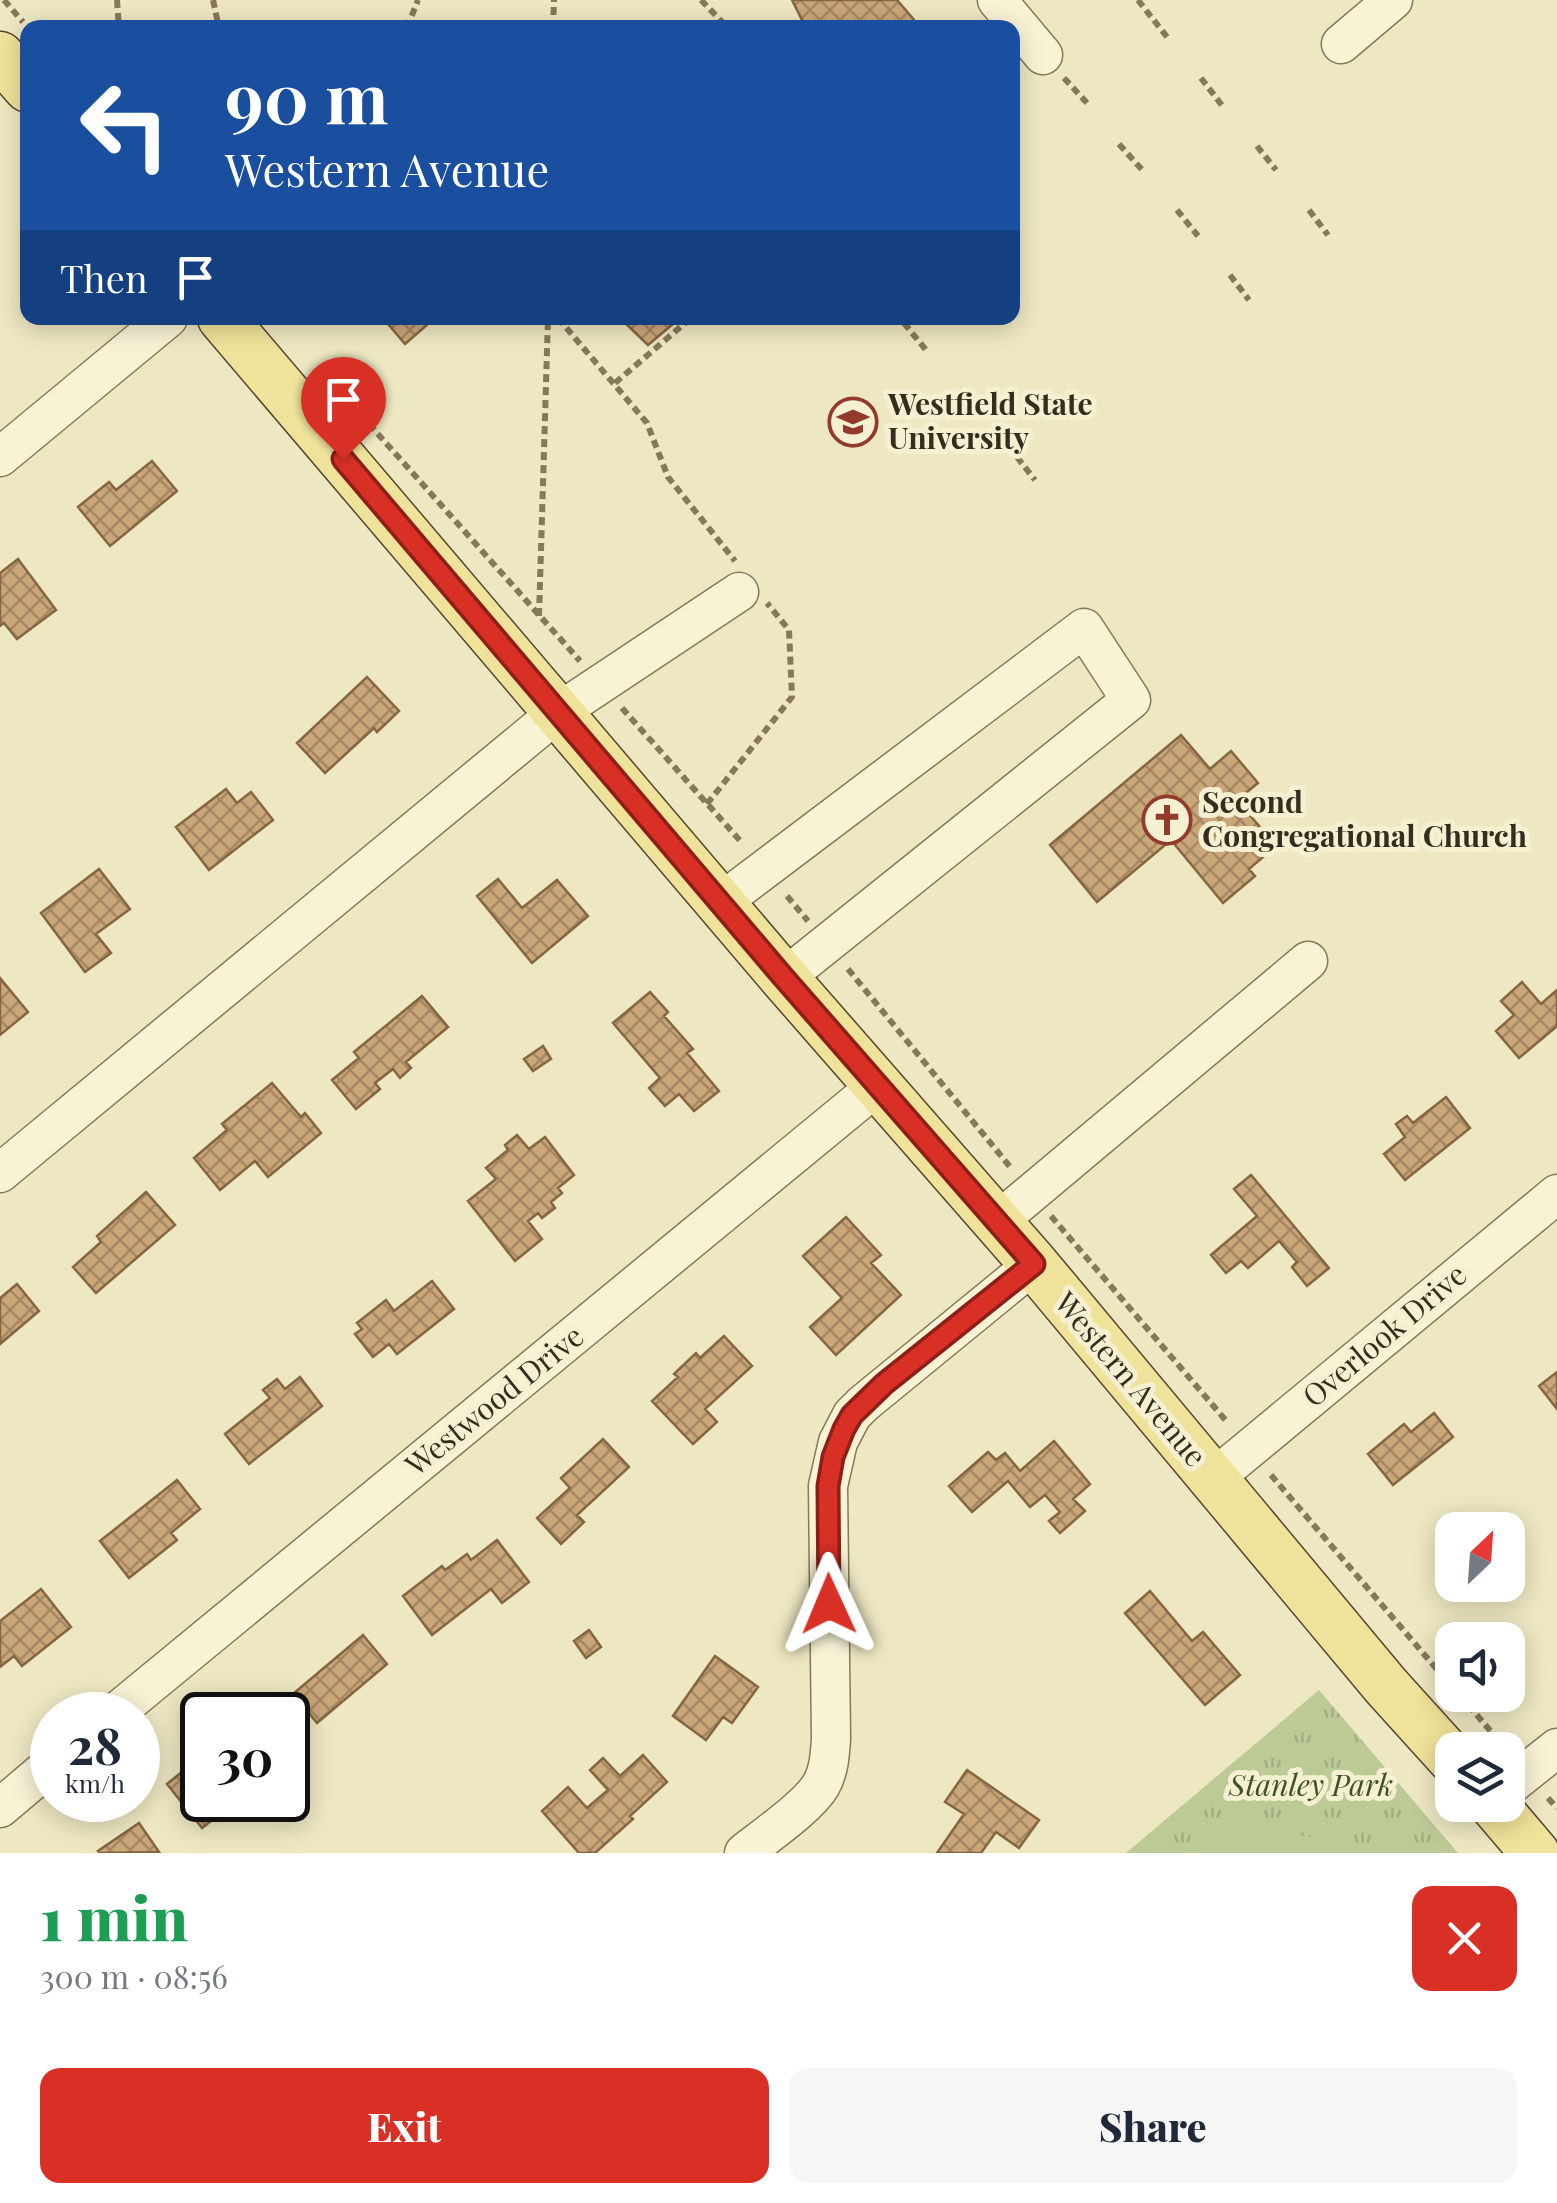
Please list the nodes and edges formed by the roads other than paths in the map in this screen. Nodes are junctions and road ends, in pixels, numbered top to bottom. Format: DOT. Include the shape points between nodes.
graph roads {
  1 [pos="997,0"];
  2 [pos="1393,0"];
  3 [pos="1014,20"];
  4 [pos="1020,28"];
  5 [pos="1341,44"];
  6 [pos="1043,55"];
  7 [pos="0,56"];
  8 [pos="20,79"];
  9 [pos="160,325"];
  10 [pos="228,325"];
  11 [pos="0,457"];
  12 [pos="747,585"];
  13 [pos="558,714"];
  14 [pos="720,903"];
  15 [pos="1308,961"];
  16 [pos="784,978"];
  17 [pos="876,1086"];
  18 [pos="0,1173"];
  19 [pos="1557,1194"];
  20 [pos="997,1222"];
  21 [pos="1034,1264"];
  22 [pos="1213,1479"];
  23 [pos="140,1692"];
  24 [pos="1435,1741"];
  25 [pos="1557,1748"];
  26 [pos="1525,1773"];
  27 [pos="30,1783"];
  28 [pos="0,1808"];
  29 [pos="1509,1822"];
  30 [pos="744,1853"];
  31 [pos="1535,1853"];
  1 -- 3 [label="street"];
  2 -- 5 [label="street"];
  4 -- 6 [label="street"];
  7 -- 8 [label="main road"];
  9 -- 11 [label="street"];
  10 -- 13 [label="main road, Western Avenue"];
  12 -- 13 [label="street"];
  13 -- 14 [label="main road, Western Avenue"];
  13 -- 18 [label="street"];
  14 -- 16 [label="main road, Western Avenue"];
  14 -- 16 [label="street" via="1084,628 1131,700"];
  15 -- 20 [label="street"];
  16 -- 17 [label="main road, Western Avenue"];
  17 -- 20 [label="main road, Western Avenue"];
  17 -- 23 [label="street, Westwood Drive"];
  19 -- 22 [label="street, Overlook Drive"];
  20 -- 21 [label="main road, Western Avenue"];
  21 -- 22 [label="main road, Western Avenue"];
  21 -- 30 [label="street" via="884,1384 844,1429 828,1486 826,1773 809,1799"];
  22 -- 24 [label="main road, Western Avenue"];
  25 -- 26 [label="street"];
  27 -- 28 [label="street"];
  29 -- 31 [label="main road"];
}
